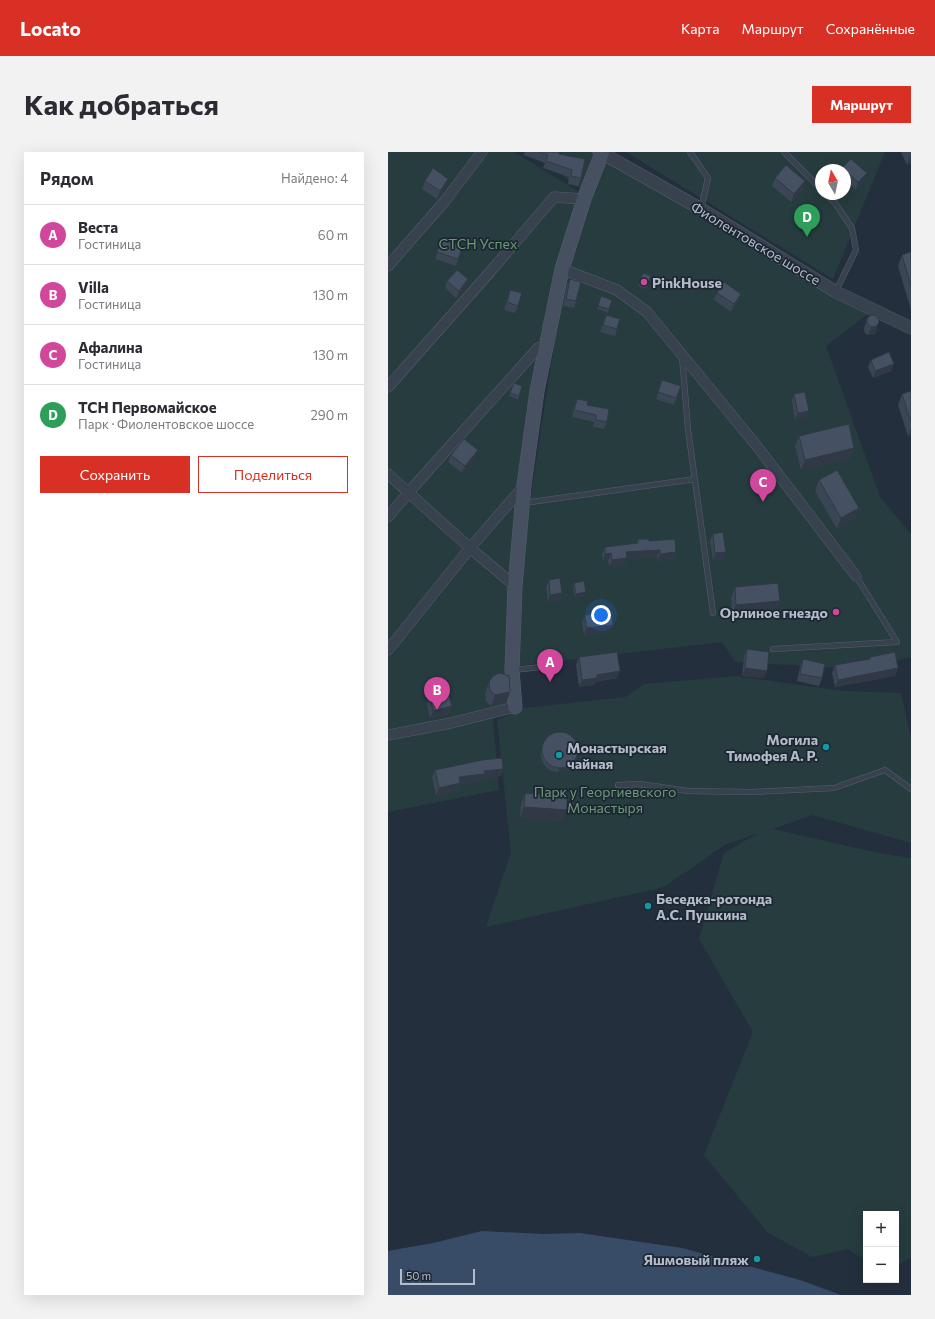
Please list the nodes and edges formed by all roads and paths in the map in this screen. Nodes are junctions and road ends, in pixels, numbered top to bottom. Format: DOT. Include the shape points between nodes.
graph roads {
  1 [pos="482,152"];
  2 [pos="601,152"];
  3 [pos="690,152"];
  4 [pos="784,152"];
  5 [pos="815,183"];
  6 [pos="584,199"];
  7 [pos="832,200"];
  8 [pos="701,209"];
  9 [pos="388,266"];
  10 [pos="562,269"];
  11 [pos="836,292"];
  12 [pos="911,328"];
  13 [pos="547,347"];
  14 [pos="681,353"];
  15 [pos="388,387"];
  16 [pos="388,474"];
  17 [pos="695,479"];
  18 [pos="524,485"];
  19 [pos="408,493"];
  20 [pos="522,504"];
  21 [pos="388,517"];
  22 [pos="470,548"];
  23 [pos="856,576"];
  24 [pos="515,586"];
  25 [pos="713,613"];
  26 [pos="773,649"];
  27 [pos="388,650"];
  28 [pos="551,666"];
  29 [pos="512,670"];
  30 [pos="515,707"];
  31 [pos="388,735"];
  32 [pos="618,785"];
  33 [pos="911,789"];
  1 -- 9 [label="street" via="445,201"];
  2 -- 6 [label="main road"];
  2 -- 8 [label="street, Фиолентовское шоссе"];
  3 -- 8 [label="lane" via="708,178"];
  4 -- 5 [label="lane"];
  6 -- 10 [label="main road"];
  6 -- 15 [label="street" via="554,197"];
  7 -- 11 [label="lane" via="852,228 856,250"];
  8 -- 11 [label="street, Фиолентовское шоссе"];
  10 -- 13 [label="main road"];
  10 -- 14 [label="street" via="618,290 647,312"];
  11 -- 12 [label="street, Фиолентовское шоссе"];
  13 -- 18 [label="main road" via="537,394"];
  13 -- 19 [label="street" via="538,348"];
  14 -- 17 [label="lane"];
  14 -- 23 [label="street" via="756,445"];
  16 -- 19 [label="street"];
  17 -- 20 [label="lane"];
  17 -- 25 [label="lane"];
  18 -- 20 [label="main road"];
  18 -- 22 [label="street"];
  19 -- 21 [label="street"];
  19 -- 22 [label="street"];
  20 -- 24 [label="main road"];
  22 -- 24 [label="street"];
  22 -- 27 [label="street"];
  23 -- 26 [label="lane" via="898,642"];
  24 -- 29 [label="main road"];
  28 -- 29 [label="lane"];
  29 -- 30 [label="main road"];
  30 -- 31 [label="street" via="451,724"];
  32 -- 33 [label="lane" via="640,784 688,791 752,792 834,788 885,770"];
}
